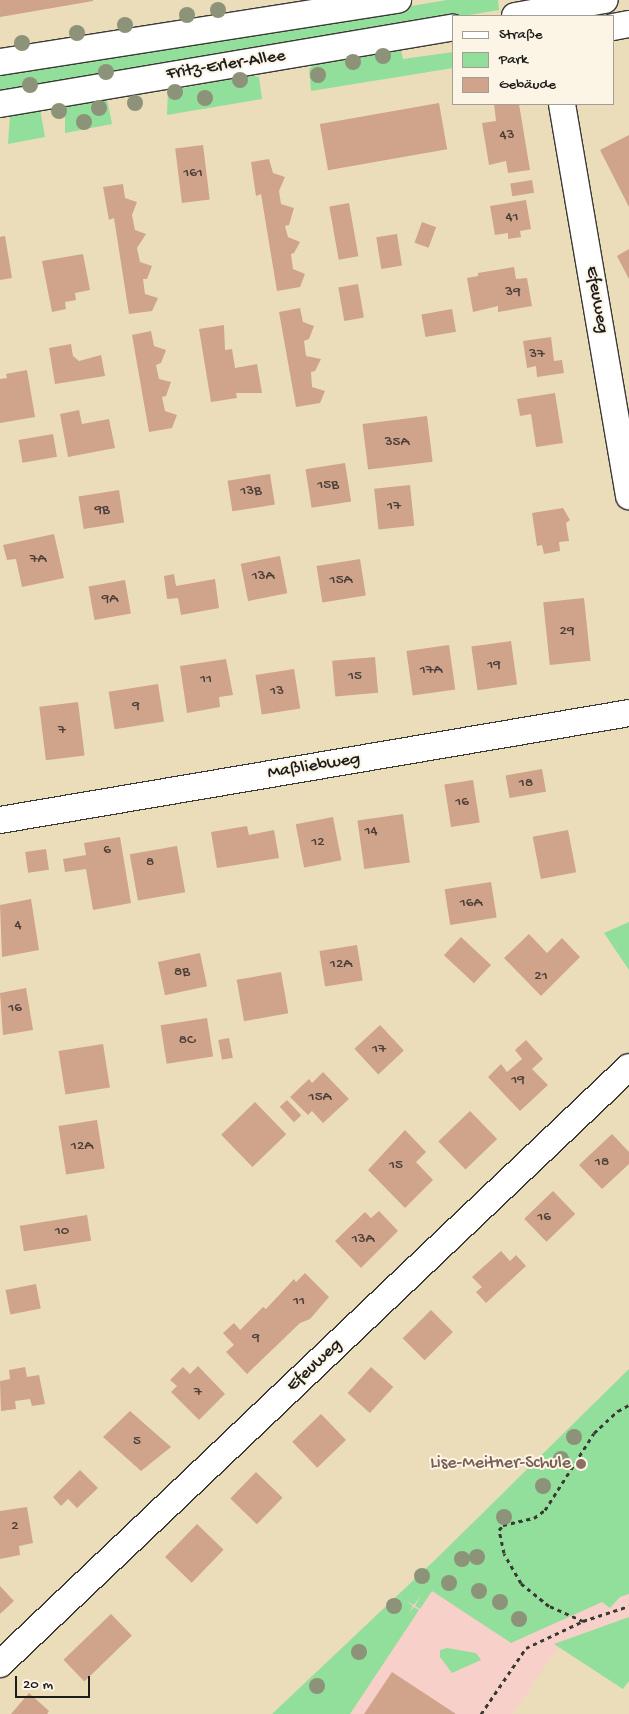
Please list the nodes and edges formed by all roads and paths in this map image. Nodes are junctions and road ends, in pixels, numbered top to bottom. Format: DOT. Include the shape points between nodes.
graph roads {
  1 [pos="605,0"];
  2 [pos="388,1"];
  3 [pos="546,9"];
  4 [pos="519,15"];
  5 [pos="629,24"];
  6 [pos="452,27"];
  7 [pos="614,27"];
  8 [pos="0,62"];
  9 [pos="0,104"];
  10 [pos="562,105"];
  11 [pos="629,496"];
  12 [pos="629,713"];
  13 [pos="0,820"];
  14 [pos="629,1067"];
  15 [pos="629,1405"];
  16 [pos="629,1606"];
  17 [pos="583,1621"];
  18 [pos="0,1664"];
  19 [pos="481,1714"];
  1 -- 3 [label="street"];
  2 -- 8 [label="street"];
  3 -- 4 [label="street"];
  5 -- 7 [label="street"];
  6 -- 9 [label="street, Fritz-Erler-Allee"];
  10 -- 11 [label="street, Efeuweg"];
  12 -- 13 [label="street, Maßliebweg"];
  14 -- 18 [label="street, Efeuweg"];
  15 -- 17 [label="path" via="618,1410 594,1433 545,1510 534,1518 503,1525 499,1530 504,1553 521,1583 549,1606"];
  16 -- 17 [label="path"];
  17 -- 19 [label="path" via="526,1648"];
}
